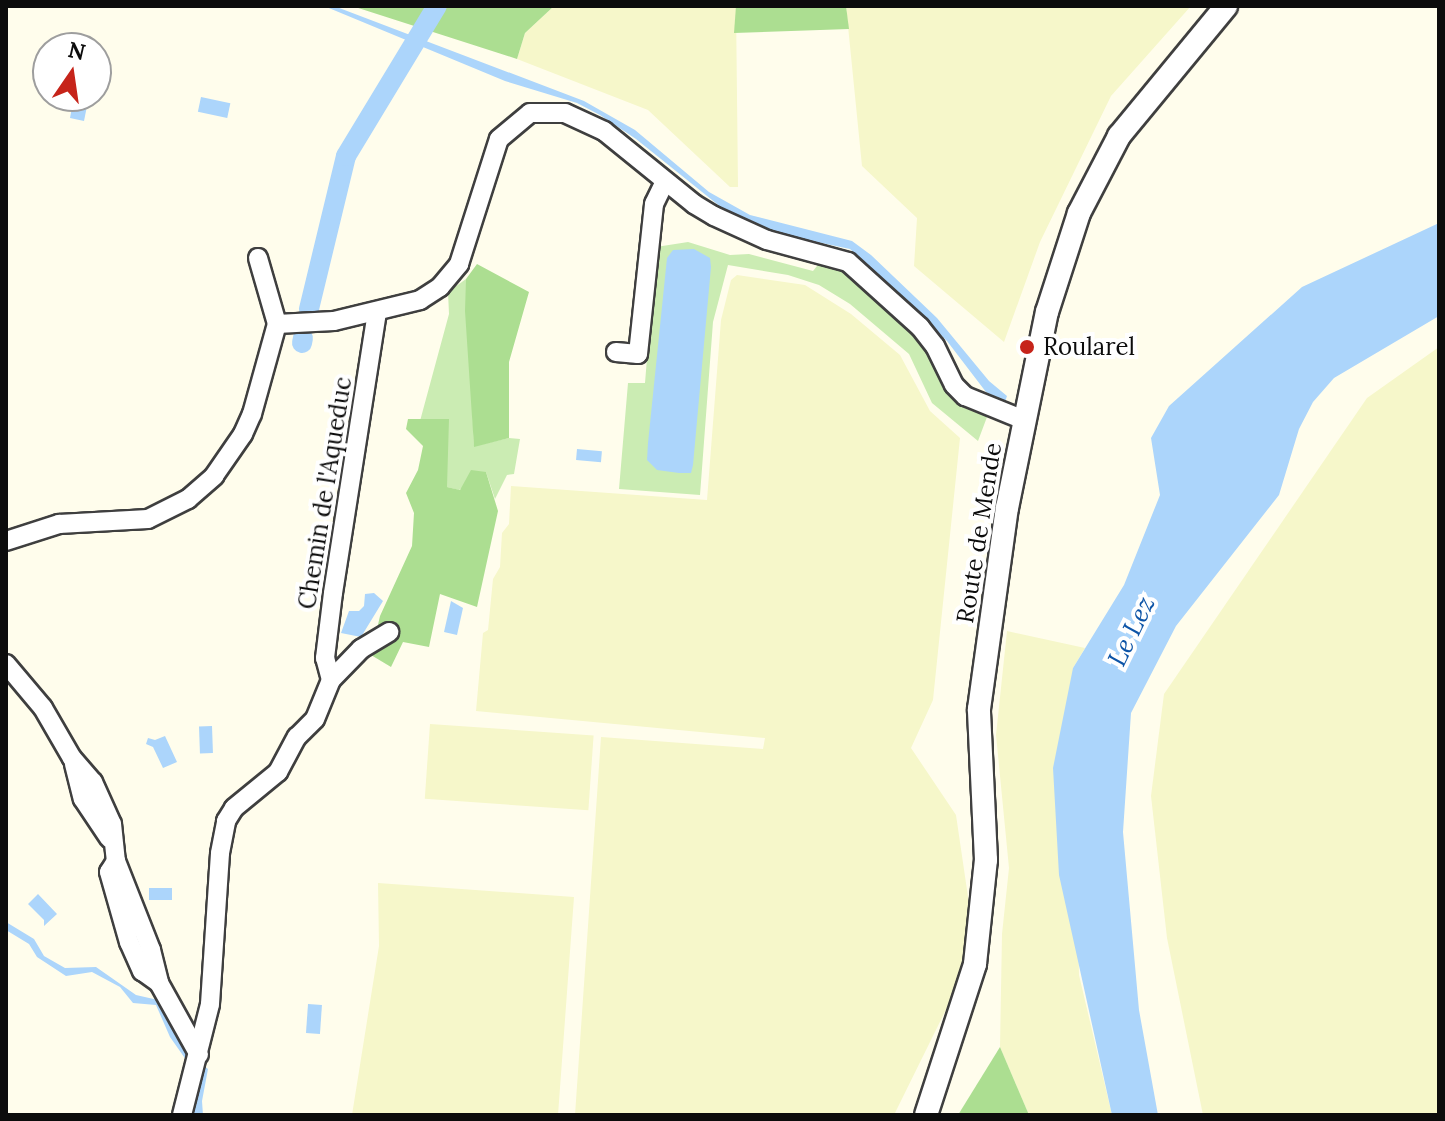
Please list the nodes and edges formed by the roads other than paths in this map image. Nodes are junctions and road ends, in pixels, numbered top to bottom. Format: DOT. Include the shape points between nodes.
graph roads {
  1 [pos="1226,6"];
  2 [pos="665,181"];
  3 [pos="258,258"];
  4 [pos="377,313"];
  5 [pos="277,324"];
  6 [pos="616,352"];
  7 [pos="1024,420"];
  8 [pos="6,541"];
  9 [pos="389,632"];
  10 [pos="6,664"];
  11 [pos="331,680"];
  12 [pos="199,1055"];
  13 [pos="182,1115"];
  14 [pos="926,1115"];
  1 -- 7 [label="street, Route de Mende" via="1140,109 1091,187 1054,288"];
  2 -- 4 [label="street" via="592,123 565,113 530,113 507,129 493,151 459,264 449,278 420,300"];
  2 -- 6 [label="street" via="654,204 638,354"];
  2 -- 7 [label="street" via="738,228 848,262 920,327 965,396"];
  3 -- 5 [label="street"];
  4 -- 5 [label="street"];
  4 -- 11 [label="street, Chemin de l'Aqueduc" via="333,593 325,658"];
  5 -- 8 [label="street" via="243,434 214,476 188,499 148,519 71,522"];
  7 -- 14 [label="street, Route de Mende" via="979,709 986,860 975,964"];
  9 -- 11 [label="street" via="361,649"];
  10 -- 12 [label="street" via="43,708 72,758 83,799 111,842 159,983"];
  11 -- 12 [label="street" via="315,719 297,737 278,772 226,821 210,1004"];
  12 -- 13 [label="street"];
}
